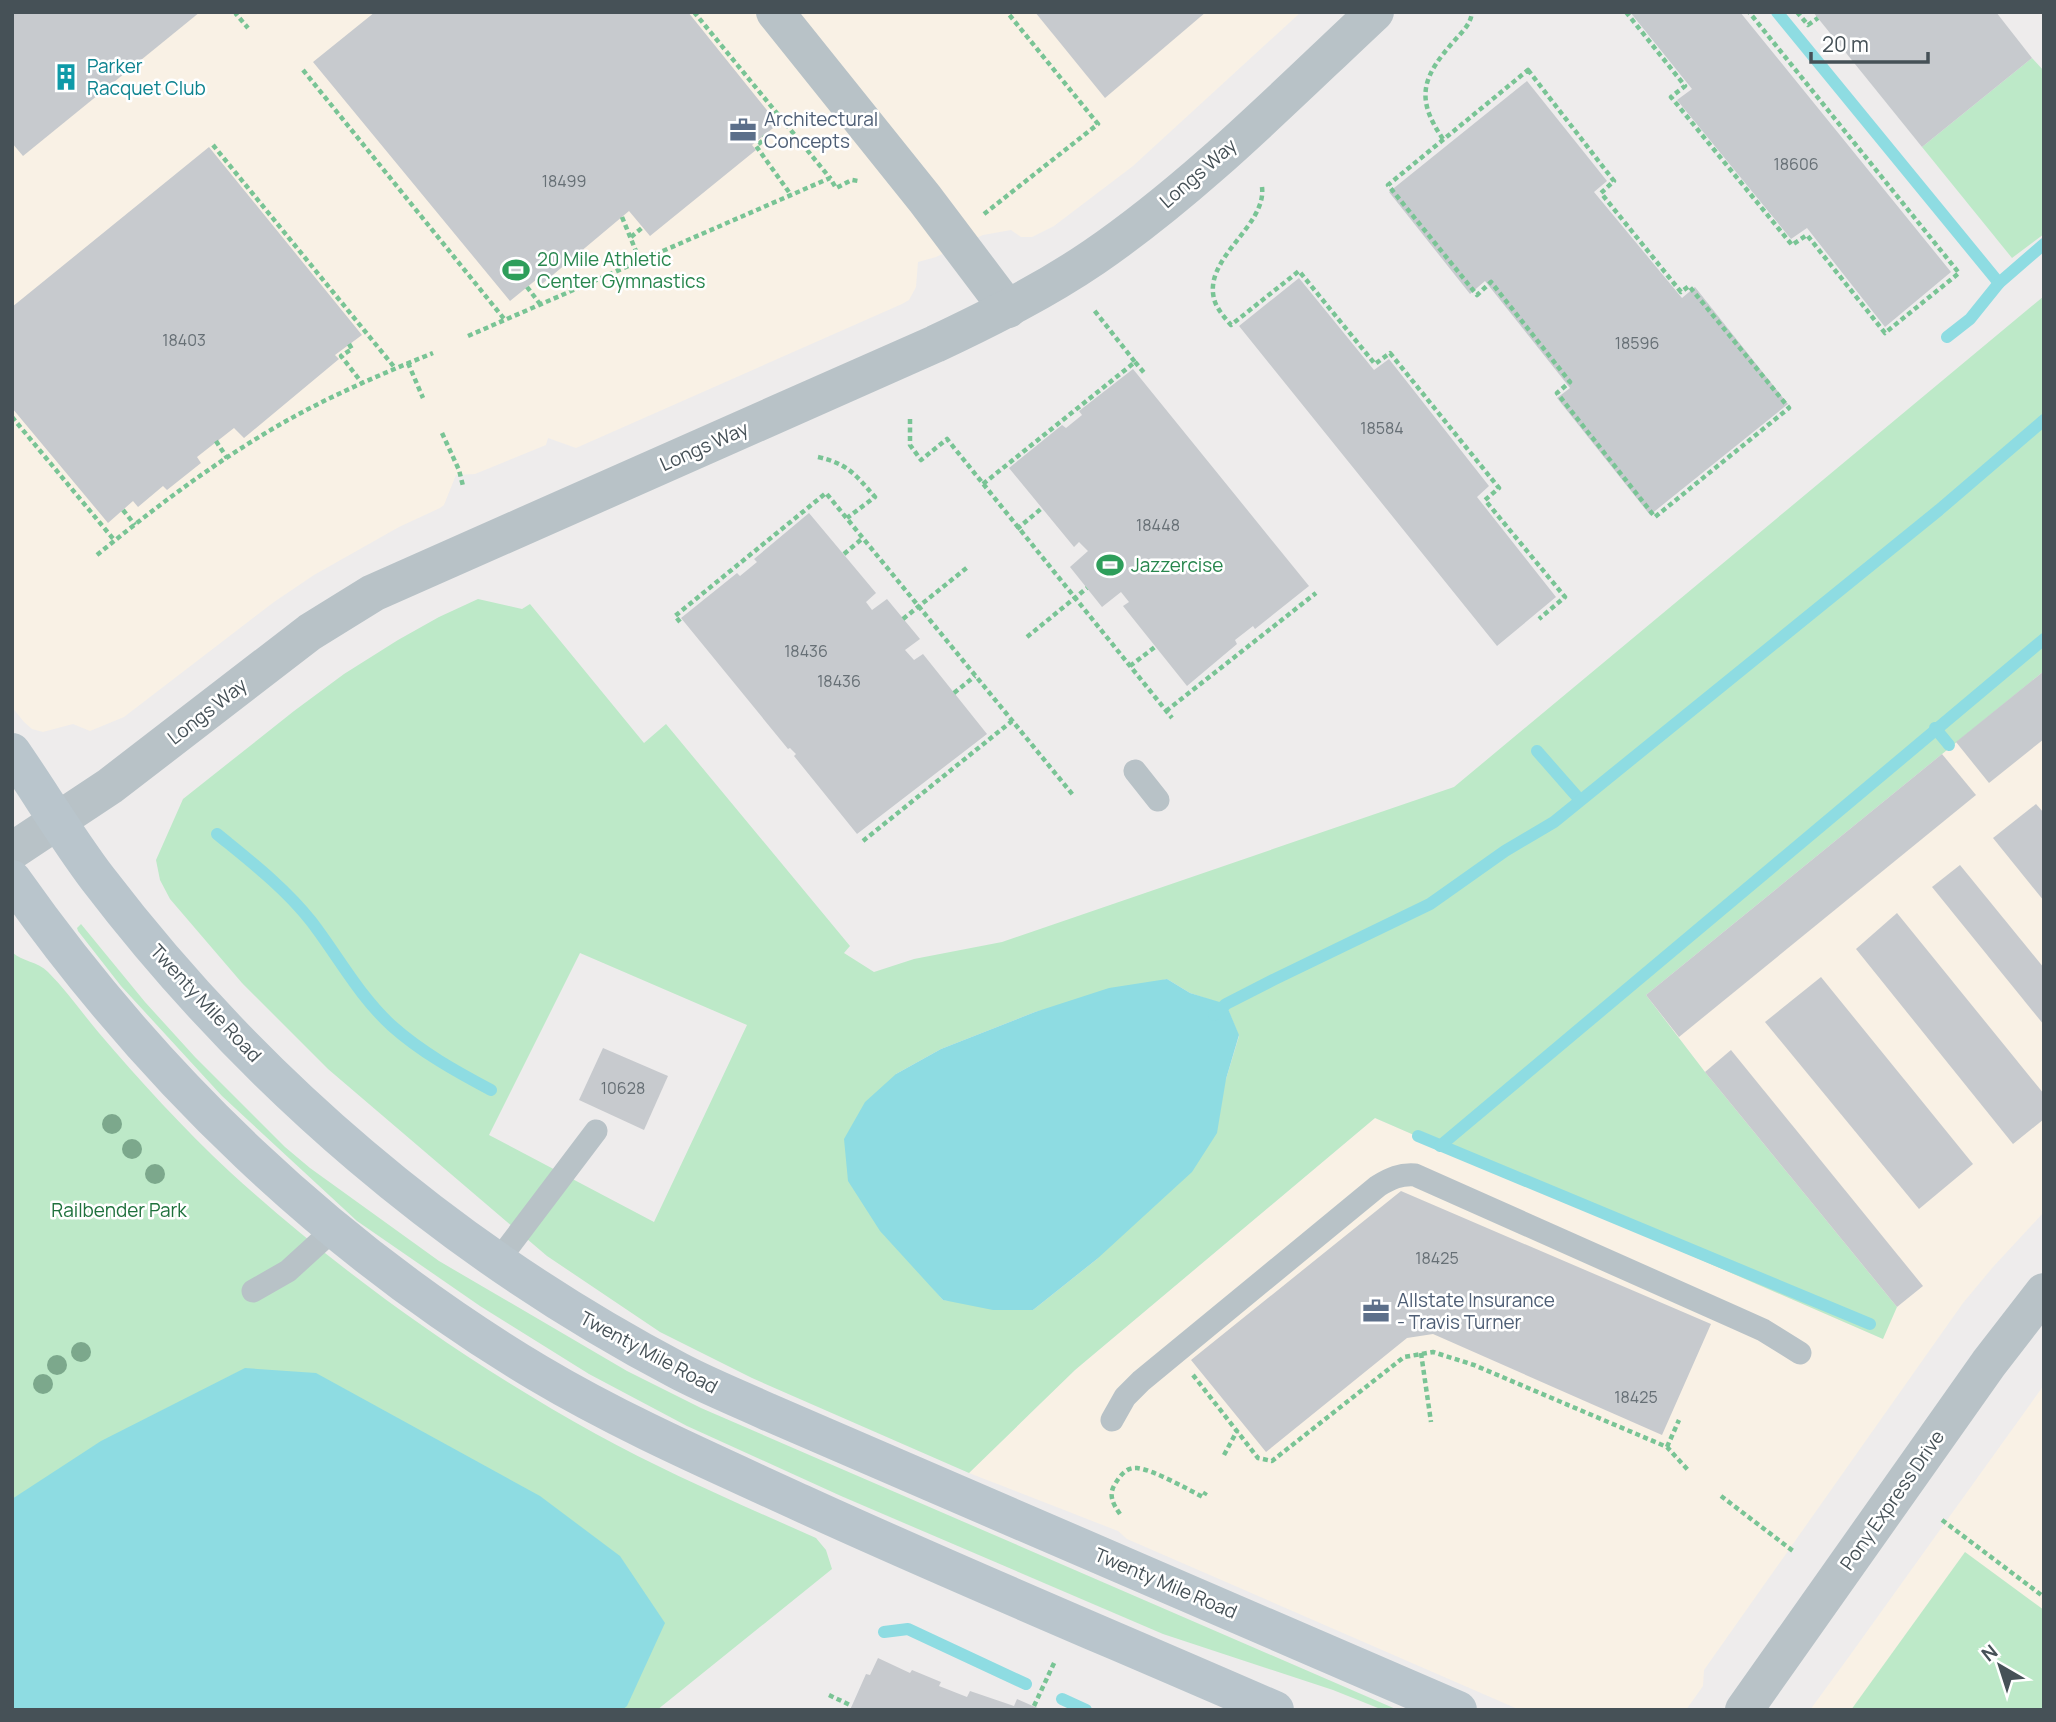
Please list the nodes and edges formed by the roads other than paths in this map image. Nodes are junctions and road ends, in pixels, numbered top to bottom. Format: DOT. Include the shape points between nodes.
graph roads {
  1 [pos="775,12"];
  2 [pos="1375,12"];
  3 [pos="1007,309"];
  4 [pos="12,752"];
  5 [pos="1136,771"];
  6 [pos="1158,800"];
  7 [pos="60,821"];
  8 [pos="12,851"];
  9 [pos="12,879"];
  10 [pos="596,1131"];
  11 [pos="334,1229"];
  12 [pos="497,1262"];
  13 [pos="253,1291"];
  14 [pos="2044,1292"];
  15 [pos="1800,1353"];
  16 [pos="1112,1420"];
  17 [pos="1275,1710"];
  18 [pos="1458,1710"];
  19 [pos="1744,1710"];
  1 -- 3 [label="street"];
  2 -- 3 [label="street, Longs Way" via="1158,209 1085,262"];
  3 -- 7 [label="street, Longs Way" via="373,593 310,632"];
  4 -- 7 [label="main road, Twenty Mile Road"];
  5 -- 6 [label="lane"];
  7 -- 8 [label="street, Longs Way"];
  7 -- 12 [label="main road, Twenty Mile Road" via="131,919 245,1048 377,1170"];
  9 -- 11 [label="main road" via="135,1038 201,1108"];
  10 -- 12 [label="lane"];
  11 -- 13 [label="lane" via="288,1271"];
  11 -- 17 [label="main road" via="467,1328 610,1414 867,1533"];
  12 -- 18 [label="main road, Twenty Mile Road" via="574,1312 689,1376"];
  14 -- 19 [label="street, Pony Express Drive"];
  15 -- 16 [label="lane" via="1763,1330 1404,1174 1378,1186 1175,1353 1125,1396"];
}
